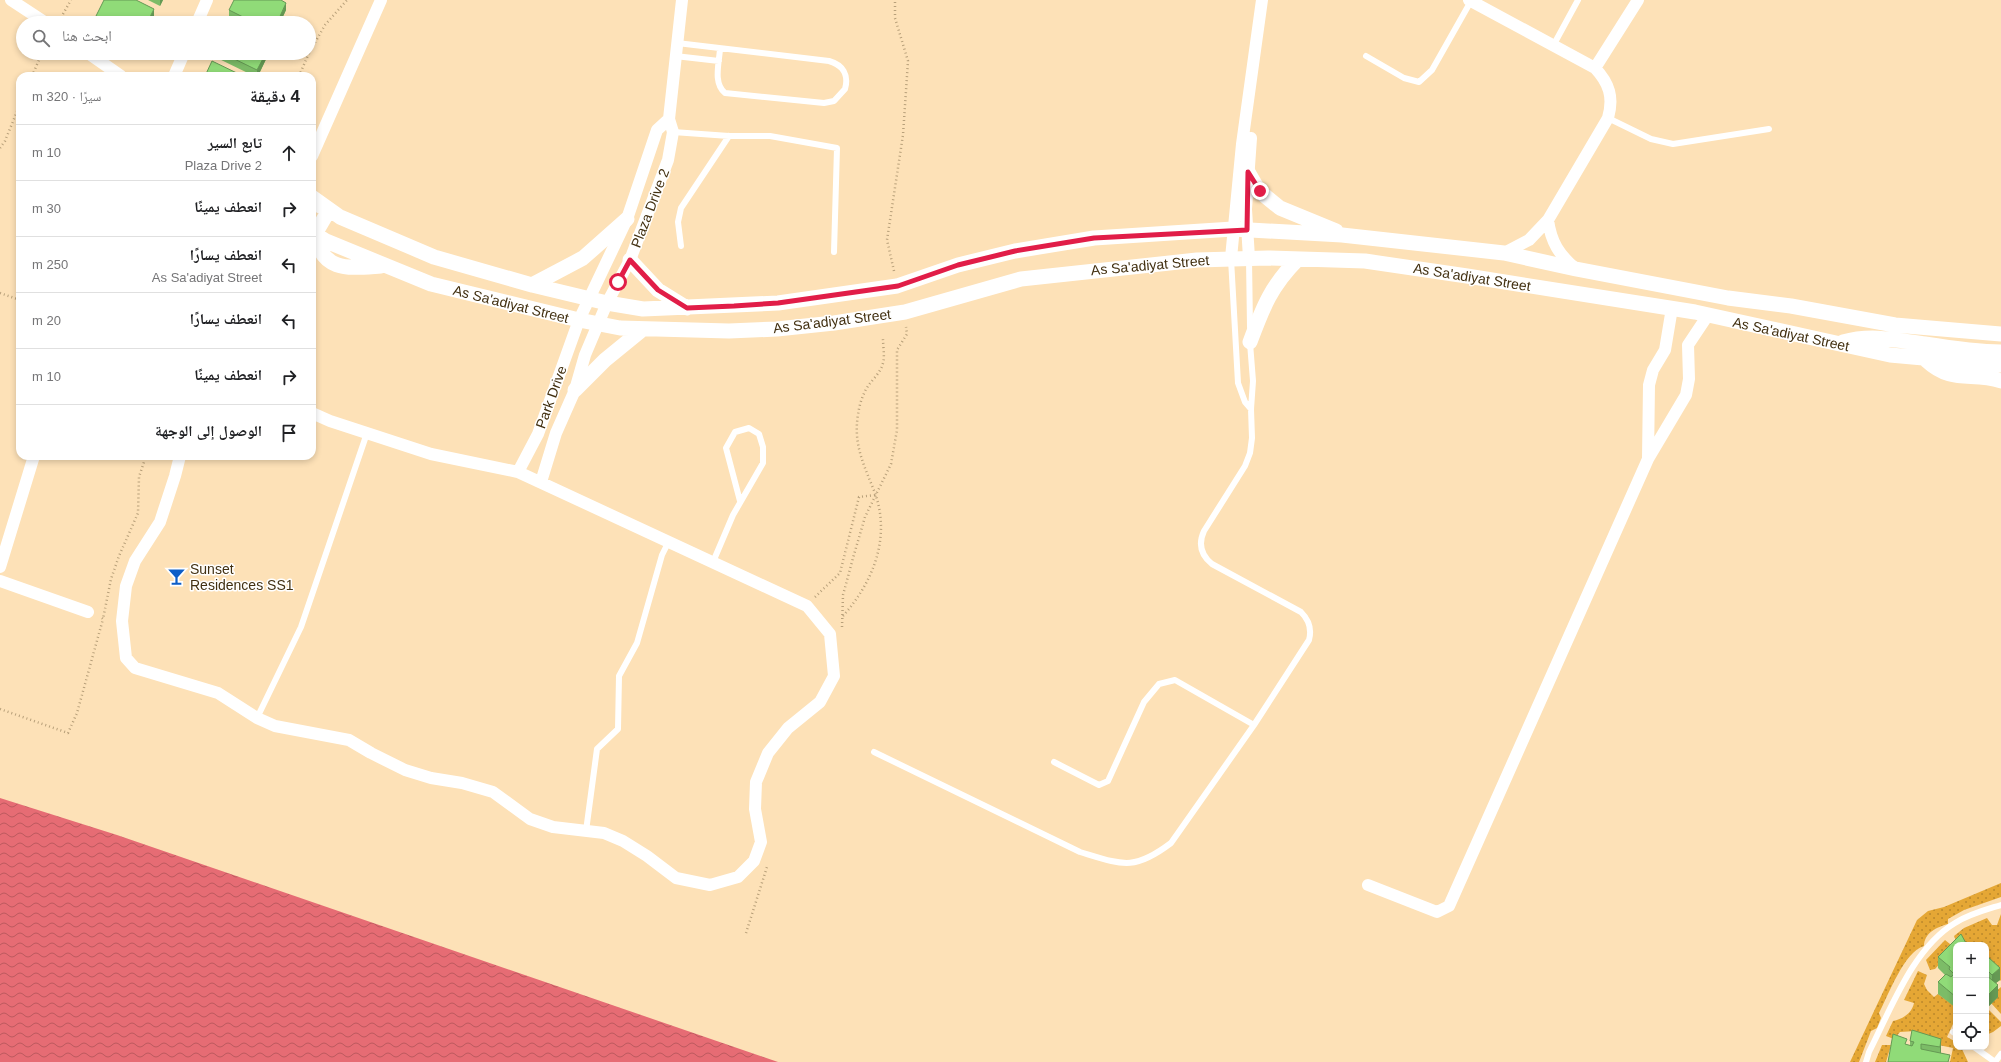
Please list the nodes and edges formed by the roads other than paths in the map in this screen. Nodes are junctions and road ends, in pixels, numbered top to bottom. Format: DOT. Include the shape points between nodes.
graph roads {
  1 [pos="11,0"];
  2 [pos="207,0"];
  3 [pos="381,0"];
  4 [pos="682,0"];
  5 [pos="1262,0"];
  6 [pos="1578,0"];
  7 [pos="1638,0"];
  8 [pos="1470,1"];
  9 [pos="35,16"];
  10 [pos="200,16"];
  11 [pos="677,43"];
  12 [pos="1553,46"];
  13 [pos="720,49"];
  14 [pos="675,56"];
  15 [pos="1366,56"];
  16 [pos="98,60"];
  17 [pos="181,60"];
  18 [pos="719,61"];
  19 [pos="1595,68"];
  20 [pos="115,72"];
  21 [pos="176,72"];
  22 [pos="1252,73"];
  23 [pos="1608,118"];
  24 [pos="669,119"];
  25 [pos="1769,129"];
  26 [pos="673,132"];
  27 [pos="729,136"];
  28 [pos="316,147"];
  29 [pos="1248,172"];
  30 [pos="316,200"];
  31 [pos="316,205"];
  32 [pos="329,210"];
  33 [pos="627,220"];
  34 [pos="1548,220"];
  35 [pos="316,229"];
  36 [pos="1240,229"];
  37 [pos="316,235"];
  38 [pos="1342,235"];
  39 [pos="681,246"];
  40 [pos="834,252"];
  41 [pos="1504,253"];
  42 [pos="1231,258"];
  43 [pos="1249,258"];
  44 [pos="1298,259"];
  45 [pos="630,260"];
  46 [pos="1576,269"];
  47 [pos="532,285"];
  48 [pos="589,298"];
  49 [pos="1728,298"];
  50 [pos="607,303"];
  51 [pos="687,308"];
  52 [pos="1672,308"];
  53 [pos="1701,314"];
  54 [pos="578,320"];
  55 [pos="597,324"];
  56 [pos="643,329"];
  57 [pos="2001,334"];
  58 [pos="1250,342"];
  59 [pos="1838,344"];
  60 [pos="2001,352"];
  61 [pos="1926,360"];
  62 [pos="2001,365"];
  63 [pos="2001,381"];
  64 [pos="575,390"];
  65 [pos="1251,409"];
  66 [pos="316,415"];
  67 [pos="367,433"];
  68 [pos="1648,459"];
  69 [pos="33,460"];
  70 [pos="179,460"];
  71 [pos="518,472"];
  72 [pos="541,482"];
  73 [pos="740,501"];
  74 [pos="669,541"];
  75 [pos="714,562"];
  76 [pos="0,567"];
  77 [pos="0,581"];
  78 [pos="88,612"];
  79 [pos="257,718"];
  80 [pos="1254,725"];
  81 [pos="874,752"];
  82 [pos="1054,762"];
  83 [pos="586,831"];
  84 [pos="1368,885"];
  85 [pos="2001,905"];
  86 [pos="1978,1050"];
  87 [pos="2001,1054"];
  88 [pos="1866,1062"];
  89 [pos="1995,1062"];
  1 -- 9 [label="street"];
  2 -- 10 [label="street"];
  3 -- 28 [label="street"];
  4 -- 11 [label="street"];
  5 -- 22 [label="street"];
  6 -- 12 [label="lane"];
  7 -- 19 [label="street"];
  8 -- 12 [label="street"];
  8 -- 15 [label="lane" via="1432,70 1419,82 1404,78"];
  11 -- 13 [label="lane"];
  11 -- 14 [label="street"];
  12 -- 19 [label="street"];
  13 -- 18 [label="lane"];
  13 -- 18 [label="lane" via="829,61 842,69 847,84 839,98 829,102 730,94 725,93 719,86"];
  14 -- 18 [label="lane"];
  14 -- 24 [label="street"];
  16 -- 20 [label="street"];
  17 -- 21 [label="street"];
  19 -- 23 [label="street" via="1605,78 1610,92 1611,106"];
  22 -- 29 [label="street" via="1253,112"];
  22 -- 36 [label="street" via="1242,144"];
  23 -- 25 [label="lane" via="1651,139 1673,144"];
  23 -- 34 [label="street"];
  24 -- 26 [label="street"];
  24 -- 33 [label="street, Plaza Drive 2" via="657,130"];
  26 -- 27 [label="lane"];
  26 -- 45 [label="street, Plaza Drive 2" via="668,160"];
  27 -- 39 [label="lane" via="681,208 678,222"];
  27 -- 40 [label="lane" via="770,136 837,148"];
  29 -- 36 [label="street"];
  29 -- 38 [label="street" via="1260,191 1280,208"];
  30 -- 32 [label="street, As Sa'adiyat Street"];
  31 -- 32 [label="street"];
  32 -- 35 [label="street"];
  32 -- 47 [label="street, As Sa'adiyat Street" via="434,257"];
  33 -- 47 [label="street" via="583,258"];
  33 -- 48 [label="street, Plaza Drive 2"];
  34 -- 41 [label="street" via="1529,240"];
  34 -- 46 [label="street" via="1550,235 1556,248 1564,260"];
  36 -- 38 [label="street, As Sa'adiyat Street"];
  36 -- 42 [label="street"];
  36 -- 43 [label="street"];
  36 -- 51 [label="street, As Sa'adiyat Street" via="1094,238 1015,251 958,265 898,286 778,303"];
  37 -- 54 [label="street, As Sa'adiyat Street" via="432,284"];
  38 -- 41 [label="street, As Sa'adiyat Street"];
  41 -- 46 [label="street, As Sa'adiyat Street"];
  42 -- 43 [label="street, As Sa'adiyat Street"];
  42 -- 56 [label="street, As Sa'adiyat Street" via="1021,279 905,312 834,323 729,331"];
  42 -- 65 [label="lane" via="1238,383 1245,402"];
  43 -- 44 [label="street, As Sa'adiyat Street"];
  43 -- 58 [label="lane"];
  44 -- 52 [label="street, As Sa'adiyat Street" via="1364,261"];
  44 -- 58 [label="street" via="1271,290"];
  45 -- 50 [label="street, Plaza Drive 2"];
  45 -- 51 [label="street" via="658,290"];
  46 -- 49 [label="street, As Sa'adiyat Street"];
  47 -- 48 [label="street, As Sa'adiyat Street"];
  48 -- 50 [label="street, As Sa'adiyat Street"];
  48 -- 54 [label="street, Plaza Drive 2"];
  49 -- 53 [label="street" via="1710,299 1703,303"];
  49 -- 57 [label="street, As Sa'adiyat Street" via="1798,307 1895,325"];
  50 -- 51 [label="street, As Sa'adiyat Street" via="643,308"];
  50 -- 55 [label="street, Plaza Drive 2"];
  52 -- 53 [label="street, As Sa'adiyat Street"];
  52 -- 68 [label="street" via="1666,346 1653,370 1649,385"];
  53 -- 59 [label="street, As Sa'adiyat Street"];
  53 -- 68 [label="street" via="1688,345 1689,379 1686,395"];
  54 -- 55 [label="street, As Sa'adiyat Street"];
  54 -- 71 [label="street, Park Drive" via="538,434"];
  55 -- 56 [label="street, As Sa'adiyat Street"];
  55 -- 64 [label="street, Park Drive"];
  56 -- 64 [label="street" via="605,360"];
  58 -- 65 [label="lane" via="1253,381"];
  59 -- 60 [label="street" via="1860,338 1883,337 1942,347"];
  59 -- 61 [label="street, As Sa'adiyat Street"];
  61 -- 62 [label="street, As Sa'adiyat Street"];
  61 -- 63 [label="street" via="1936,369 1956,376"];
  64 -- 72 [label="street, Park Drive" via="556,433"];
  65 -- 80 [label="lane" via="1253,424 1250,453 1245,466 1204,531 1201,548 1206,560 1212,564 1301,612 1308,622 1310,634 1309,640"];
  66 -- 67 [label="street"];
  67 -- 71 [label="street" via="431,454"];
  67 -- 79 [label="lane" via="301,627"];
  68 -- 84 [label="street" via="1449,906 1437,912"];
  69 -- 76 [label="street"];
  70 -- 79 [label="street" via="160,522 136,561 126,586 122,621 126,658 134,668 218,693"];
  71 -- 72 [label="street"];
  72 -- 74 [label="street"];
  73 -- 73 [label="lane" via="763,464 763,447 759,434 749,428 735,432 726,448"];
  73 -- 75 [label="lane"];
  74 -- 75 [label="street"];
  74 -- 83 [label="lane" via="662,554 637,643 619,676 618,729 597,749"];
  75 -- 83 [label="street" via="807,606 830,634 834,676 820,702 788,728 768,753 756,782 755,809 761,842 754,861 738,877 710,885 676,878 622,841 604,833"];
  77 -- 78 [label="street"];
  79 -- 83 [label="street" via="275,726 349,740 405,770 493,792 530,819 553,827"];
  80 -- 81 [label="lane" via="1171,842 1153,857 1133,864 1109,861 1080,852"];
  80 -- 82 [label="lane" via="1175,680 1159,684 1144,702 1108,780 1099,785"];
  85 -- 88 [label="lane" via="1965,918 1932,941 1913,967"];
  86 -- 89 [label="lane"];
  87 -- 89 [label="lane"];
}
